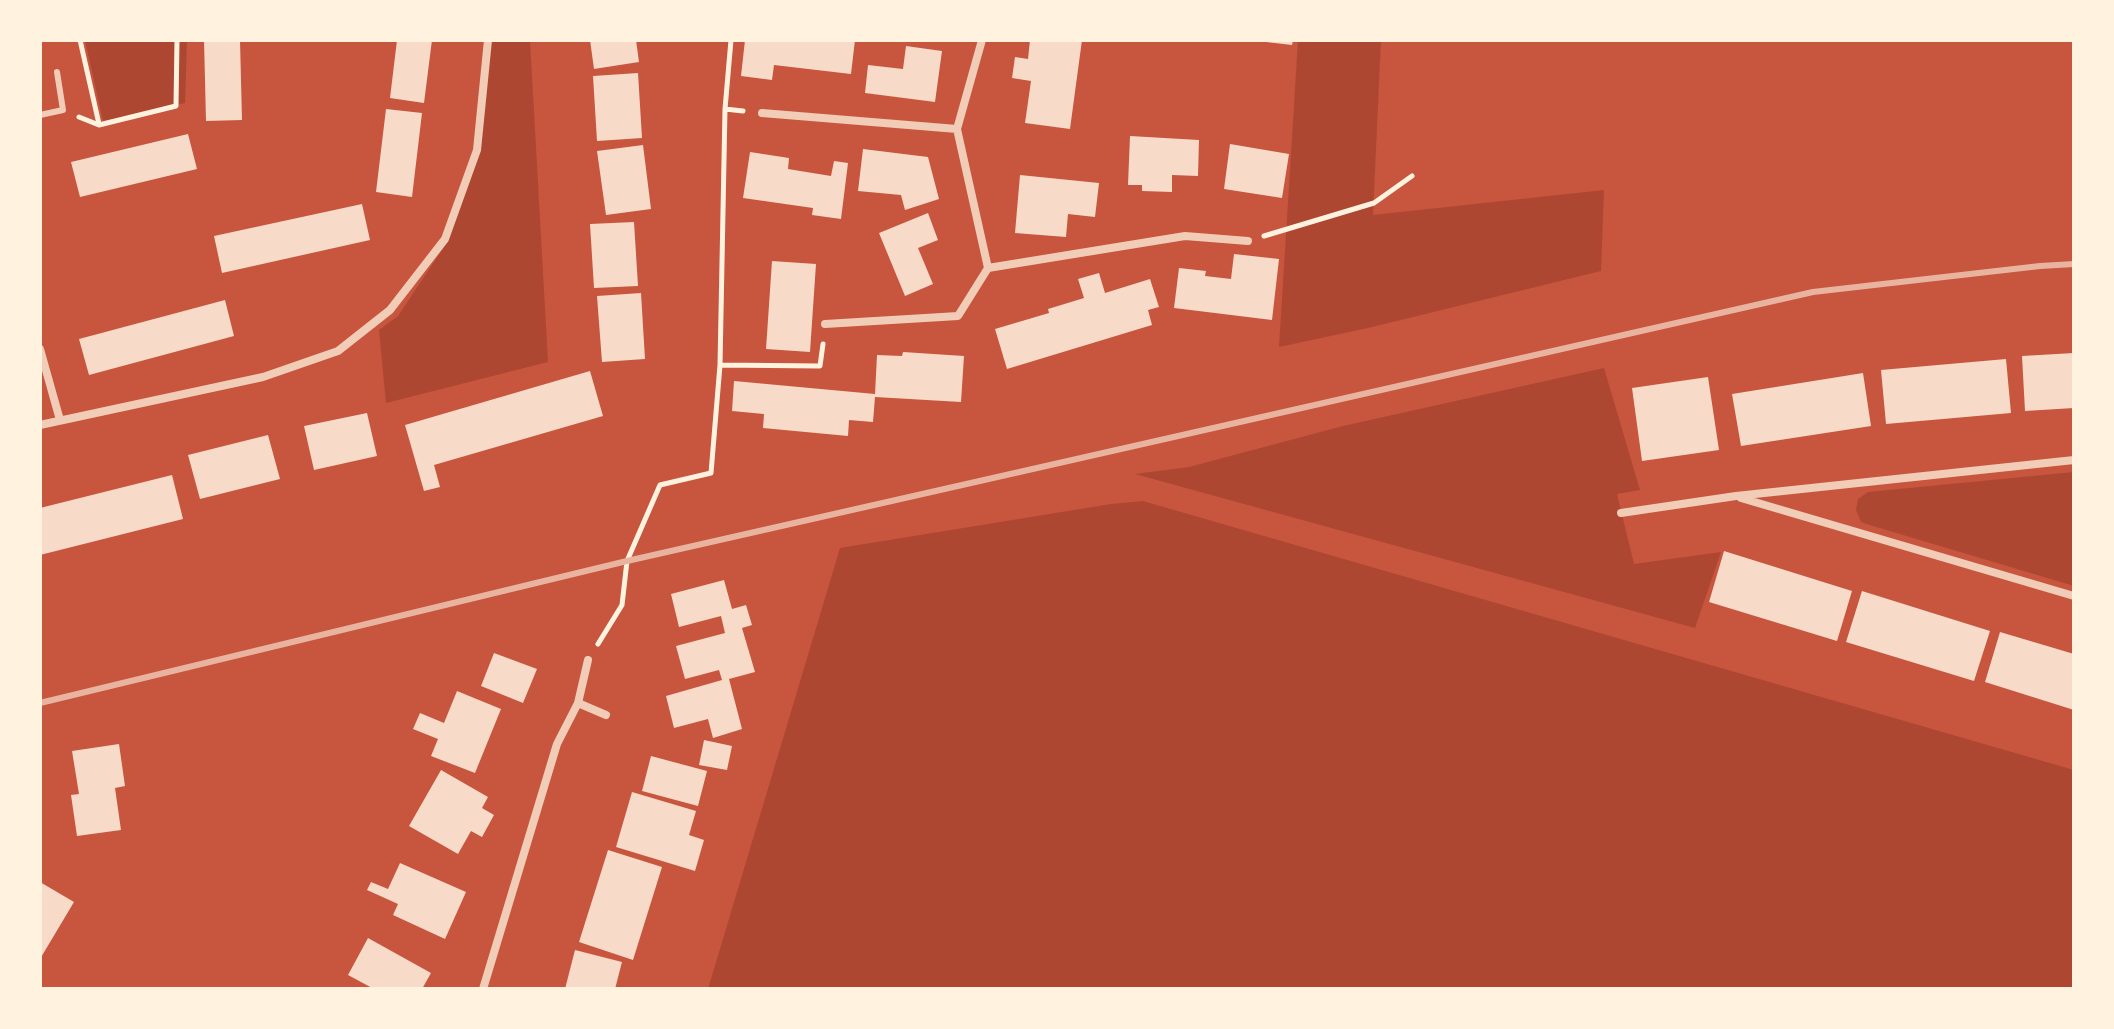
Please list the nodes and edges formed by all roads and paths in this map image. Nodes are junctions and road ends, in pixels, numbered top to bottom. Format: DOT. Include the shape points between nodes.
graph roads {
  1 [pos="80,40"];
  2 [pos="177,40"];
  3 [pos="488,40"];
  4 [pos="731,40"];
  5 [pos="982,40"];
  6 [pos="57,72"];
  7 [pos="63,110"];
  8 [pos="762,113"];
  9 [pos="40,115"];
  10 [pos="99,125"];
  11 [pos="957,129"];
  12 [pos="1412,176"];
  13 [pos="1248,241"];
  14 [pos="988,268"];
  15 [pos="825,324"];
  16 [pos="40,349"];
  17 [pos="720,365"];
  18 [pos="60,420"];
  19 [pos="40,425"];
  20 [pos="2074,460"];
  21 [pos="1736,496"];
  22 [pos="1621,513"];
  23 [pos="2074,596"];
  24 [pos="588,660"];
  25 [pos="578,703"];
  26 [pos="606,715"];
  27 [pos="483,989"];
  1 -- 10 [label="path"];
  2 -- 10 [label="path" via="176,106"];
  3 -- 18 [label="street" via="477,150 445,239 390,310 338,351 263,377"];
  4 -- 17 [label="path"];
  5 -- 11 [label="street"];
  6 -- 7 [label="lane"];
  7 -- 9 [label="lane"];
  7 -- 10 [label="path"];
  8 -- 11 [label="street"];
  11 -- 14 [label="street"];
  12 -- 13 [label="path" via="1374,203"];
  13 -- 14 [label="street" via="1185,236"];
  14 -- 15 [label="street" via="958,316"];
  15 -- 17 [label="path" via="820,366"];
  16 -- 18 [label="street"];
  17 -- 24 [label="path" via="711,473 660,485 627,561 622,605"];
  18 -- 19 [label="street"];
  20 -- 21 [label="street"];
  21 -- 22 [label="street"];
  21 -- 23 [label="street"];
  24 -- 25 [label="street"];
  25 -- 26 [label="street"];
  25 -- 27 [label="street" via="557,744"];
}
